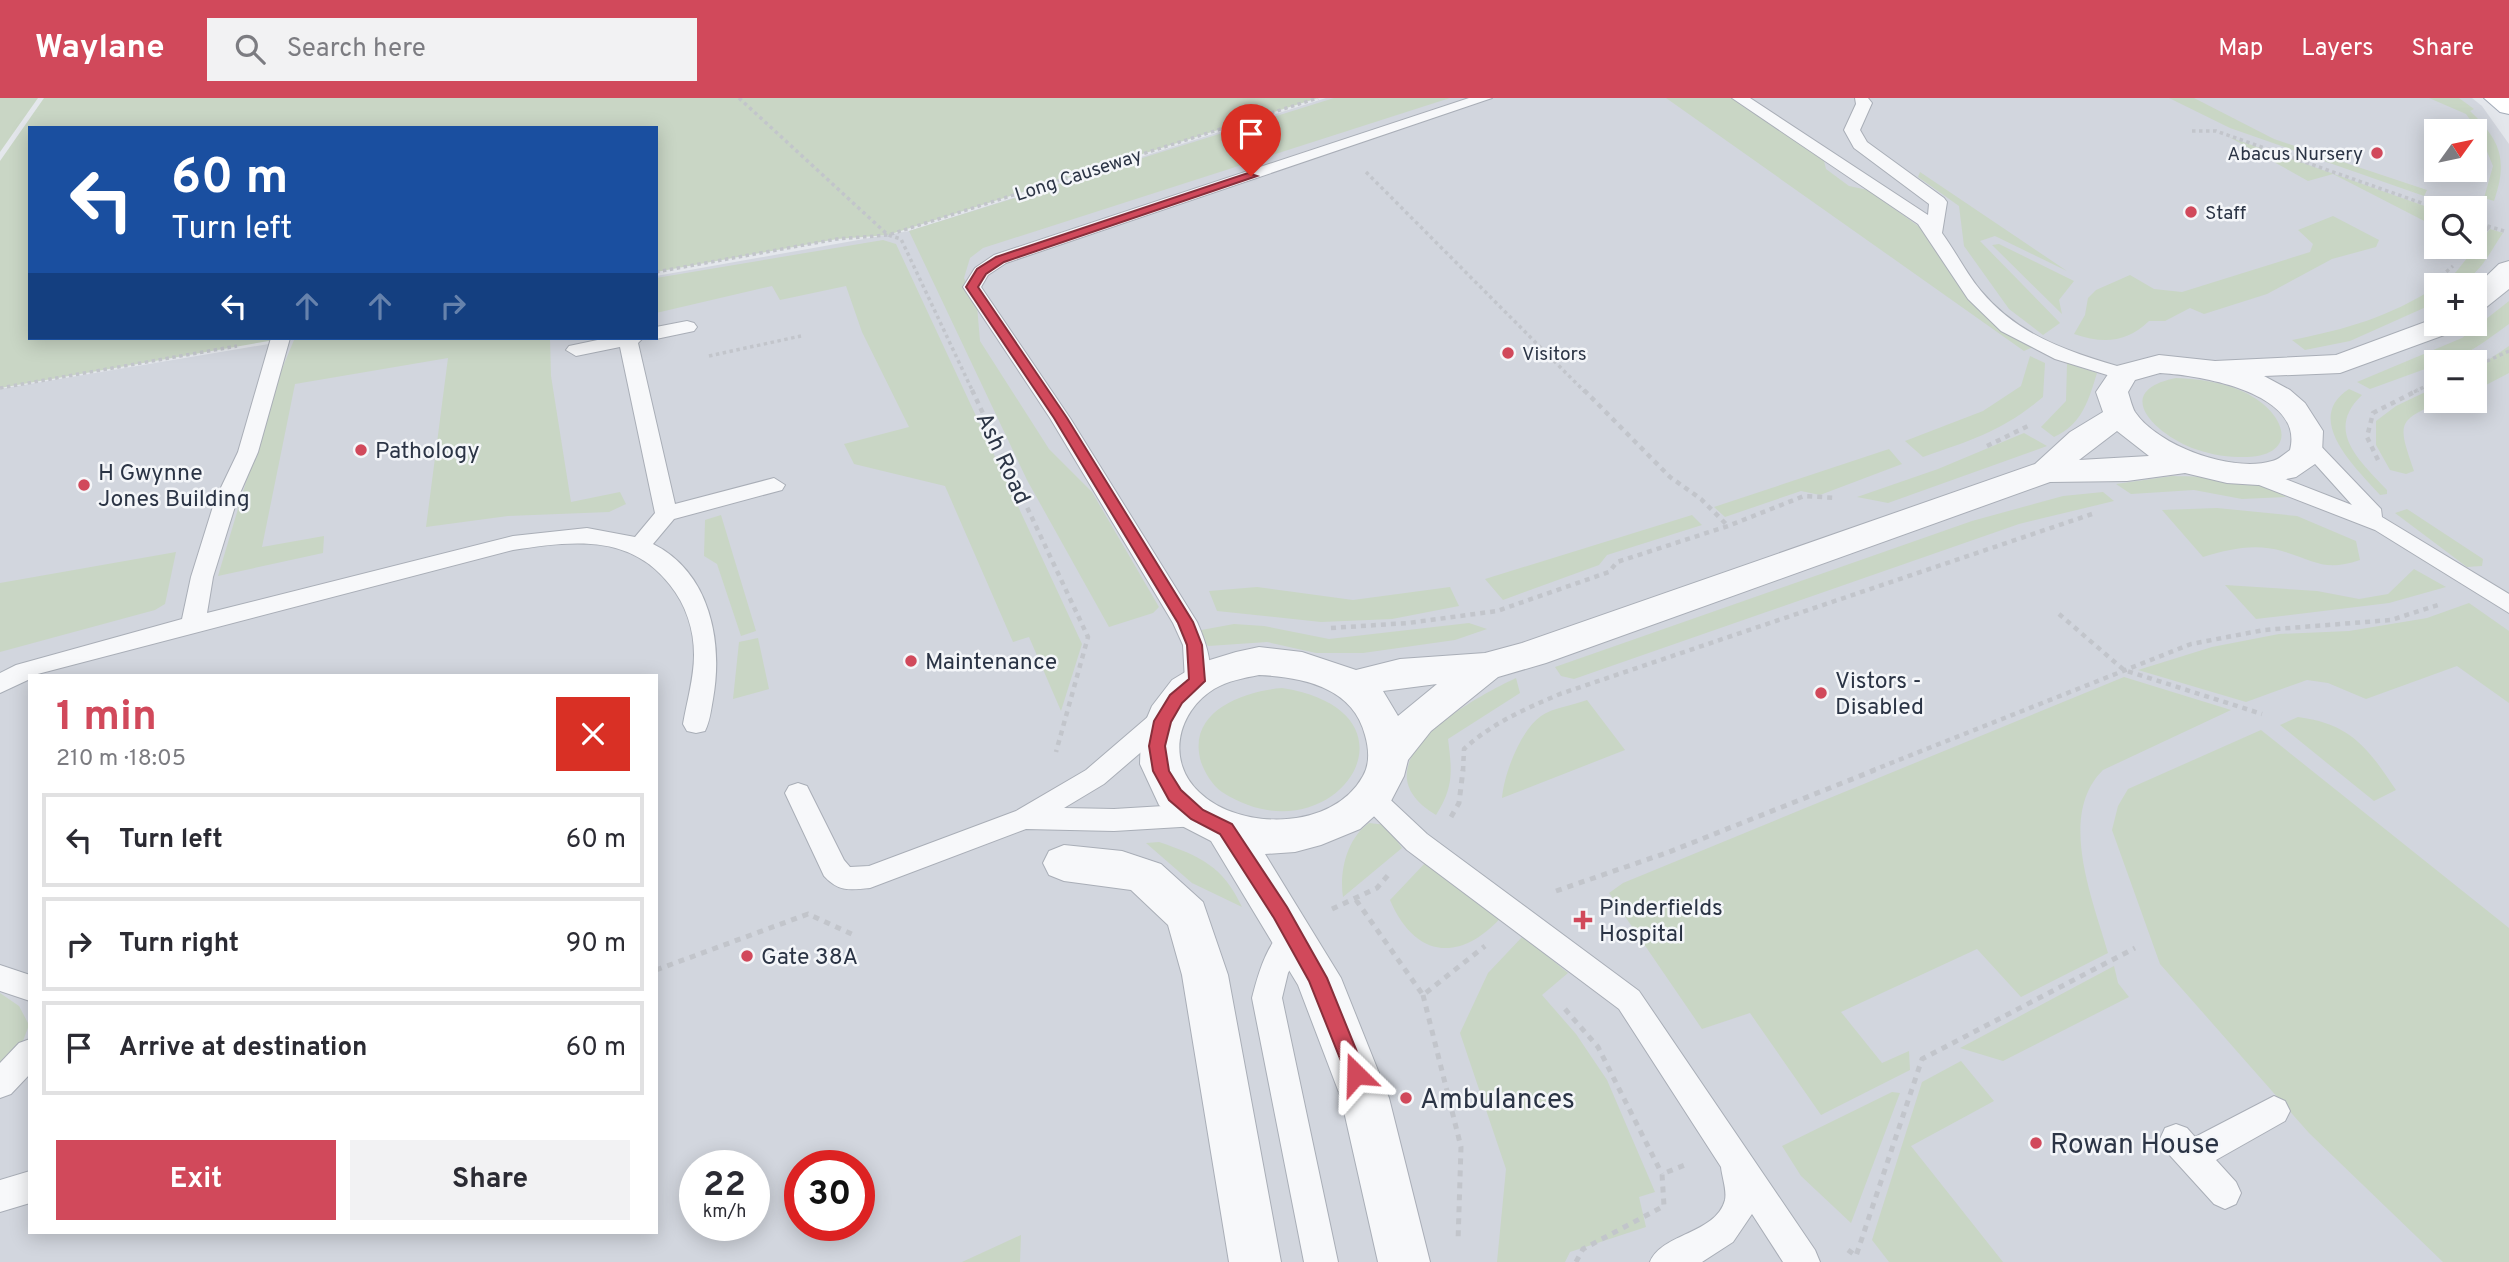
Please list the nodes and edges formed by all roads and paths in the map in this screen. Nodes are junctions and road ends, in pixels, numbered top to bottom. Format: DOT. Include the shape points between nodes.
graph roads {
  1 [pos="739,98"];
  2 [pos="1318,98"];
  3 [pos="1484,98"];
  4 [pos="1740,98"];
  5 [pos="2496,98"];
  6 [pos="1861,100"];
  7 [pos="2509,107"];
  8 [pos="2192,131"];
  9 [pos="1358,164"];
  10 [pos="2424,204"];
  11 [pos="2489,227"];
  12 [pos="2487,229"];
  13 [pos="1934,232"];
  14 [pos="2509,232"];
  15 [pos="888,235"];
  16 [pos="2509,270"];
  17 [pos="658,272"];
  18 [pos="2487,293"];
  19 [pos="687,327"];
  20 [pos="658,333"];
  21 [pos="2424,333"];
  22 [pos="801,335"];
  23 [pos="269,340"];
  24 [pos="279,340"];
  25 [pos="622,340"];
  26 [pos="631,340"];
  27 [pos="576,350"];
  28 [pos="2509,351"];
  29 [pos="2487,361"];
  30 [pos="2340,364"];
  31 [pos="2210,368"];
  32 [pos="635,372"];
  33 [pos="2124,374"];
  34 [pos="2424,387"];
  35 [pos="0,388"];
  36 [pos="2118,416"];
  37 [pos="2036,420"];
  38 [pos="2305,433"];
  39 [pos="1984,447"];
  40 [pos="2186,462"];
  41 [pos="2381,467"];
  42 [pos="2047,471"];
  43 [pos="2249,473"];
  44 [pos="774,485"];
  45 [pos="1846,495"];
  46 [pos="2104,511"];
  47 [pos="666,514"];
  48 [pos="2384,525"];
  49 [pos="1728,526"];
  50 [pos="639,545"];
  51 [pos="2444,603"];
  52 [pos="2509,605"];
  53 [pos="2059,614"];
  54 [pos="192,626"];
  55 [pos="1328,628"];
  56 [pos="1485,667"];
  57 [pos="2123,670"];
  58 [pos="1197,681"];
  59 [pos="1,683"];
  60 [pos="1353,685"];
  61 [pos="2262,714"];
  62 [pos="1166,716"];
  63 [pos="696,724"];
  64 [pos="1389,755"];
  65 [pos="798,793"];
  66 [pos="1371,797"];
  67 [pos="1032,814"];
  68 [pos="1212,822"];
  69 [pos="1445,822"];
  70 [pos="1064,863"];
  71 [pos="1545,895"];
  72 [pos="1356,900"];
  73 [pos="856,936"];
  74 [pos="1294,936"];
  75 [pos="1494,938"];
  76 [pos="2135,948"];
  77 [pos="658,969"];
  78 [pos="0,978"];
  79 [pos="28,987"];
  80 [pos="1423,995"];
  81 [pos="1560,1004"];
  82 [pos="28,1055"];
  83 [pos="0,1084"];
  84 [pos="2274,1111"];
  85 [pos="1732,1156"];
  86 [pos="1662,1174"];
  87 [pos="28,1188"];
  88 [pos="2225,1193"];
  89 [pos="0,1196"];
  90 [pos="1836,1241"];
  91 [pos="1458,1249"];
  92 [pos="1255,1262"];
  93 [pos="1321,1262"];
  94 [pos="1404,1262"];
  95 [pos="1576,1262"];
  96 [pos="1667,1262"];
  97 [pos="1803,1262"];
  1 -- 15 [label="path, Ash Road"];
  2 -- 15 [label="path, Long Causeway"];
  3 -- 58 [label="lane" via="1000,259 981,272 972,287 1060,418 1185,622 1195,645"];
  4 -- 13 [label="lane" via="1924,220"];
  5 -- 7 [label="main road"];
  6 -- 13 [label="lane" via="1864,103 1852,130 1860,145 1938,202"];
  8 -- 10 [label="path" via="2216,131"];
  9 -- 49 [label="path" via="1670,477"];
  11 -- 12 [label="path"];
  11 -- 14 [label="path"];
  13 -- 33 [label="lane" via="1975,295 2004,327 2042,350"];
  15 -- 17 [label="path, Long Causeway" via="837,239"];
  15 -- 67 [label="path, Ash Road" via="901,239 1088,637 1052,764 1023,778"];
  16 -- 18 [label="street"];
  19 -- 20 [label="lane"];
  21 -- 30 [label="street"];
  22 -- 32 [label="path"];
  23 -- 35 [label="path"];
  24 -- 54 [label="lane" via="248,452 226,500 202,578"];
  25 -- 27 [label="lane"];
  26 -- 32 [label="lane"];
  28 -- 29 [label="path"];
  30 -- 31 [label="street"];
  30 -- 38 [label="street" via="2316,388"];
  31 -- 33 [label="street" via="2158,364"];
  31 -- 38 [label="street" via="2264,389"];
  32 -- 47 [label="lane"];
  33 -- 36 [label="street" via="2112,392"];
  34 -- 41 [label="path" via="2373,413 2367,437"];
  36 -- 40 [label="street" via="2145,441"];
  36 -- 42 [label="street" via="2082,439"];
  37 -- 39 [label="path"];
  38 -- 43 [label="street" via="2303,457 2290,466"];
  38 -- 48 [label="lane"];
  40 -- 42 [label="street" via="2127,470"];
  40 -- 43 [label="street"];
  42 -- 56 [label="street"];
  43 -- 48 [label="lane"];
  44 -- 47 [label="lane"];
  45 -- 49 [label="path" via="1833,499 1804,496"];
  46 -- 69 [label="path" via="1560,694 1502,720 1464,749 1455,812"];
  47 -- 50 [label="lane"];
  48 -- 52 [label="lane"];
  49 -- 55 [label="path" via="1617,562 1609,572 1497,611"];
  50 -- 54 [label="lane" via="584,535 513,543"];
  50 -- 63 [label="lane" via="673,568 699,612 706,655"];
  51 -- 57 [label="path" via="2391,620 2264,630 2191,644"];
  53 -- 57 [label="path"];
  54 -- 59 [label="lane" via="65,658"];
  56 -- 60 [label="street" via="1400,673"];
  56 -- 64 [label="street" via="1417,721"];
  57 -- 61 [label="path"];
  57 -- 71 [label="path" via="1669,852"];
  58 -- 60 [label="street" via="1227,667 1293,661 1325,670"];
  58 -- 62 [label="street" via="1176,699"];
  60 -- 64 [label="street" via="1373,705 1386,729"];
  62 -- 67 [label="lane" via="1095,777"];
  62 -- 68 [label="street" via="1157,746 1161,771 1175,795"];
  64 -- 66 [label="street" via="1384,777"];
  65 -- 67 [label="lane" via="834,868 844,879 870,877"];
  66 -- 68 [label="street" via="1338,823 1286,837 1256,836"];
  66 -- 85 [label="lane" via="1417,842 1629,1000"];
  67 -- 68 [label="lane"];
  68 -- 74 [label="street"];
  70 -- 92 [label="street" via="1122,869 1146,877 1187,915 1205,975"];
  72 -- 80 [label="path"];
  73 -- 77 [label="path" via="808,914"];
  74 -- 93 [label="lane" via="1274,970 1267,998"];
  74 -- 94 [label="street" via="1318,978 1365,1098"];
  75 -- 80 [label="path"];
  76 -- 90 [label="path" via="1922,1059 1856,1256"];
  78 -- 79 [label="lane"];
  80 -- 91 [label="path" via="1461,1147"];
  81 -- 86 [label="path" via="1598,1047"];
  82 -- 83 [label="lane"];
  84 -- 88 [label="lane" via="2184,1148"];
  85 -- 86 [label="path"];
  85 -- 96 [label="lane" via="1741,1200 1732,1221"];
  85 -- 97 [label="lane"];
  86 -- 95 [label="path" via="1664,1206 1583,1249"];
  87 -- 89 [label="lane"];
}
